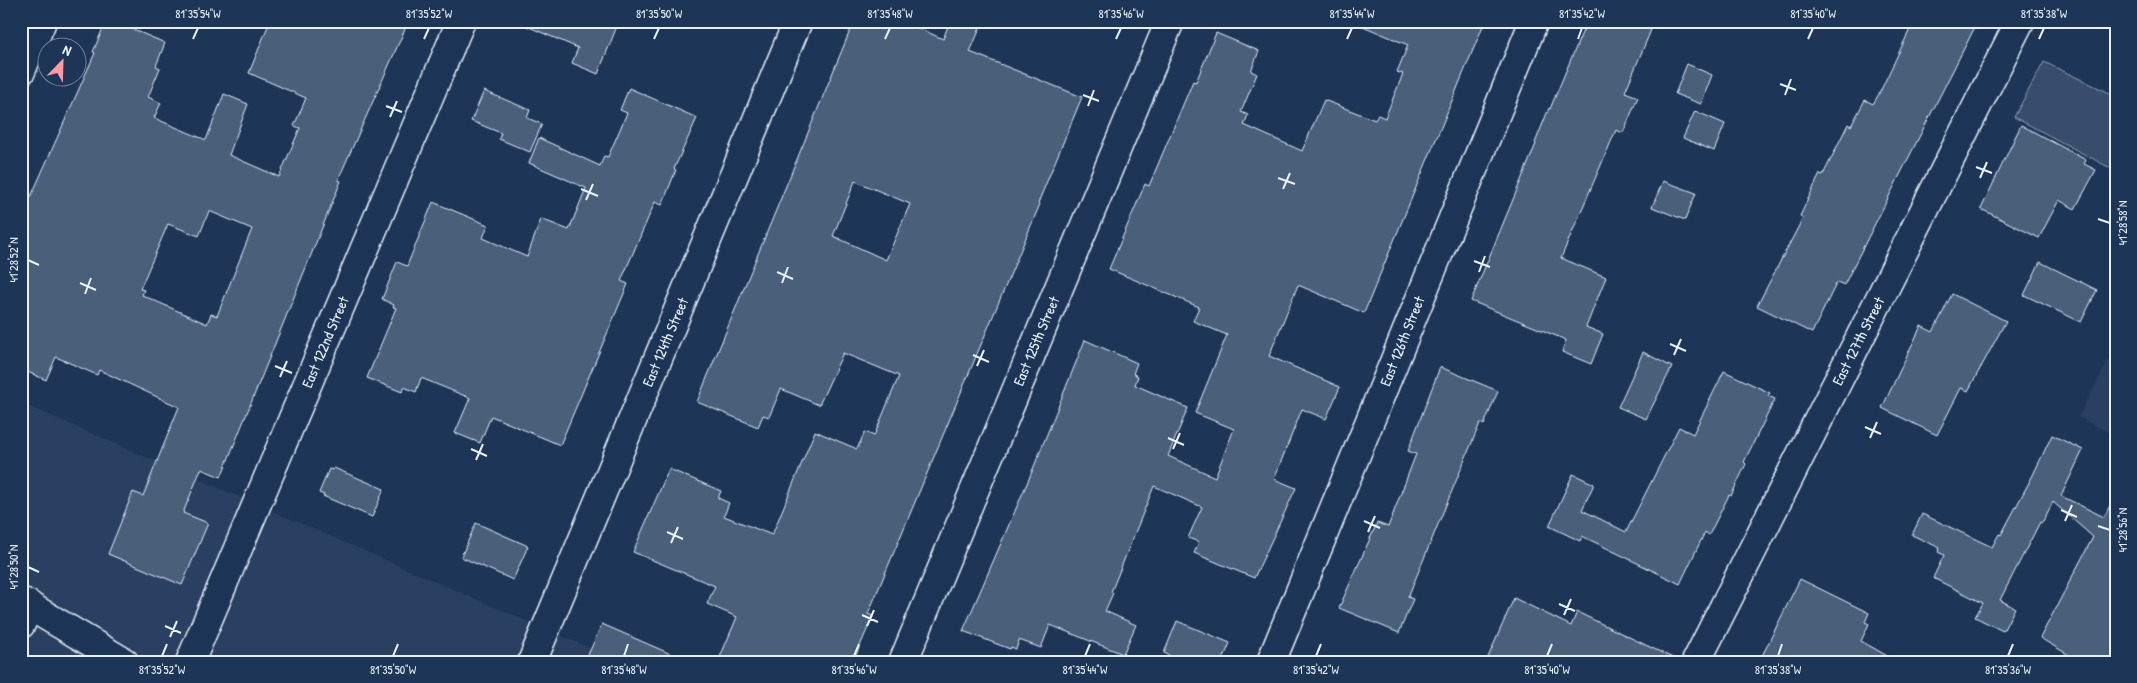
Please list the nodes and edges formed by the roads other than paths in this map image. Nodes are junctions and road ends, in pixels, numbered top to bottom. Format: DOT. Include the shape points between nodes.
graph roads {
  1 [pos="42,21"];
  2 [pos="461,21"];
  3 [pos="798,21"];
  4 [pos="1170,21"];
  5 [pos="1534,21"];
  6 [pos="2020,21"];
  7 [pos="21,71"];
  8 [pos="24,610"];
  9 [pos="124,662"];
  10 [pos="190,662"];
  11 [pos="532,662"];
  12 [pos="903,662"];
  13 [pos="1271,662"];
  14 [pos="1696,662"];
  1 -- 7 [label="street"];
  2 -- 10 [label="street, East 122nd Street"];
  3 -- 11 [label="street, East 124th Street"];
  4 -- 12 [label="street, East 125th Street"];
  5 -- 13 [label="street, East 126th Street"];
  6 -- 14 [label="street, East 127th Street"];
  8 -- 9 [label="street"];
}
